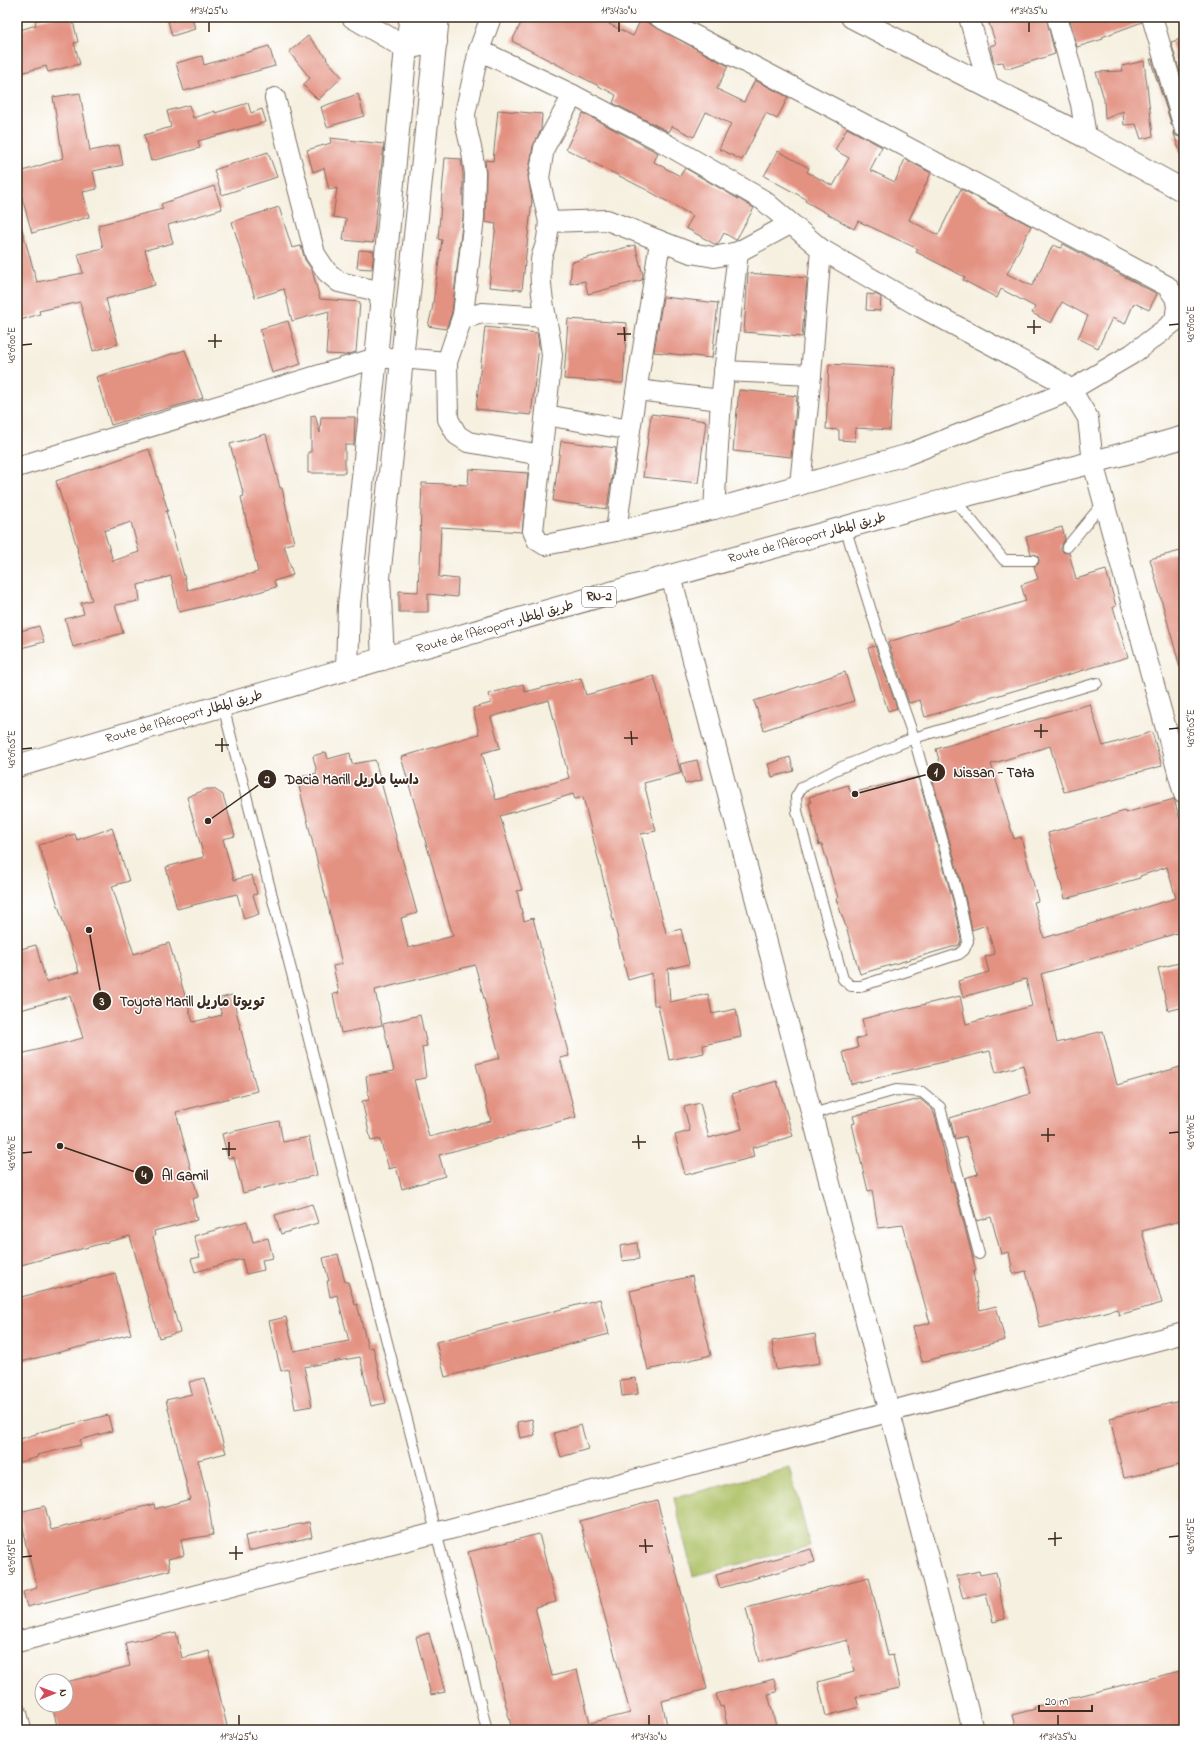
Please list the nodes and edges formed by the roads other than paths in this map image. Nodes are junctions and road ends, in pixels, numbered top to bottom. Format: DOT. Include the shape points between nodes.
graph roads {
  1 [pos="353,17"];
  2 [pos="413,17"];
  3 [pos="438,17"];
  4 [pos="491,17"];
  5 [pos="659,17"];
  6 [pos="852,17"];
  7 [pos="969,17"];
  8 [pos="1057,17"];
  9 [pos="1152,17"];
  10 [pos="436,42"];
  11 [pos="406,48"];
  12 [pos="479,50"];
  13 [pos="989,88"];
  14 [pos="573,95"];
  15 [pos="275,98"];
  16 [pos="1184,126"];
  17 [pos="1086,137"];
  18 [pos="1184,191"];
  19 [pos="549,222"];
  20 [pos="790,224"];
  21 [pos="660,242"];
  22 [pos="821,249"];
  23 [pos="738,252"];
  24 [pos="382,292"];
  25 [pos="463,315"];
  26 [pos="545,317"];
  27 [pos="376,358"];
  28 [pos="401,358"];
  29 [pos="447,362"];
  30 [pos="724,371"];
  31 [pos="811,375"];
  32 [pos="637,390"];
  33 [pos="1071,390"];
  34 [pos="721,400"];
  35 [pos="546,415"];
  36 [pos="630,430"];
  37 [pos="1184,437"];
  38 [pos="541,455"];
  39 [pos="1093,463"];
  40 [pos="17,467"];
  41 [pos="800,486"];
  42 [pos="954,499"];
  43 [pos="1104,502"];
  44 [pos="714,509"];
  45 [pos="845,527"];
  46 [pos="616,532"];
  47 [pos="1067,547"];
  48 [pos="1033,560"];
  49 [pos="671,576"];
  50 [pos="384,659"];
  51 [pos="347,669"];
  52 [pos="1097,683"];
  53 [pos="223,706"];
  54 [pos="914,738"];
  55 [pos="17,766"];
  56 [pos="1181,772"];
  57 [pos="1184,794"];
  58 [pos="812,1114"];
  59 [pos="979,1254"];
  60 [pos="1184,1333"];
  61 [pos="890,1412"];
  62 [pos="435,1533"];
  63 [pos="17,1642"];
  64 [pos="17,1713"];
  65 [pos="21,1730"];
  66 [pos="487,1730"];
  67 [pos="973,1730"];
  1 -- 11 [label="main road"];
  2 -- 10 [label="main road"];
  2 -- 11 [label="main road"];
  3 -- 10 [label="main road"];
  4 -- 12 [label="street"];
  5 -- 33 [label="street" via="1167,286 1175,297 1175,321 1132,354"];
  6 -- 13 [label="main road"];
  7 -- 13 [label="street"];
  8 -- 17 [label="street" via="1081,104"];
  9 -- 16 [label="street"];
  10 -- 11 [label="main road"];
  10 -- 28 [label="main road"];
  11 -- 24 [label="main road"];
  12 -- 14 [label="street"];
  12 -- 25 [label="street" via="465,114 475,173 474,217"];
  13 -- 17 [label="main road"];
  14 -- 19 [label="street" via="544,148 539,178"];
  14 -- 20 [label="street" via="659,140 763,200"];
  15 -- 24 [label="street" via="315,254 327,272 338,282"];
  17 -- 18 [label="main road"];
  19 -- 21 [label="street" via="606,220"];
  19 -- 26 [label="street" via="541,260"];
  20 -- 22 [label="street"];
  20 -- 23 [label="street"];
  21 -- 23 [label="street" via="692,253 714,257"];
  21 -- 32 [label="street"];
  22 -- 31 [label="street"];
  22 -- 33 [label="street" via="914,304 1054,378"];
  23 -- 30 [label="street"];
  24 -- 27 [label="main road"];
  25 -- 26 [label="street" via="482,313"];
  25 -- 29 [label="street"];
  26 -- 35 [label="street" via="550,333 552,355"];
  27 -- 28 [label="street"];
  27 -- 40 [label="street"];
  27 -- 51 [label="main road" via="349,605"];
  28 -- 29 [label="street"];
  28 -- 50 [label="main road" via="379,578"];
  29 -- 38 [label="street" via="448,420 457,435 468,442"];
  30 -- 31 [label="street"];
  30 -- 34 [label="street"];
  31 -- 41 [label="street"];
  32 -- 34 [label="street"];
  32 -- 36 [label="street"];
  33 -- 39 [label="street" via="1088,418"];
  33 -- 41 [label="street" via="906,455"];
  34 -- 44 [label="street"];
  35 -- 36 [label="street"];
  35 -- 38 [label="street"];
  36 -- 46 [label="street"];
  37 -- 39 [label="main road, Route de l'Aéroport طريق المطار / RN-2"];
  38 -- 46 [label="street" via="534,531 537,540 545,545"];
  39 -- 42 [label="main road, Route de l'Aéroport طريق المطار / RN-2"];
  39 -- 43 [label="street"];
  41 -- 44 [label="street"];
  42 -- 45 [label="main road, Route de l'Aéroport طريق المطار / RN-2"];
  42 -- 48 [label="lane" via="1004,560"];
  43 -- 47 [label="lane"];
  43 -- 56 [label="street"];
  44 -- 46 [label="street"];
  45 -- 49 [label="main road, Route de l'Aéroport طريق المطار / RN-2"];
  45 -- 54 [label="lane"];
  49 -- 50 [label="main road, Route de l'Aéroport طريق المطار / RN-2"];
  49 -- 58 [label="street"];
  50 -- 51 [label="main road, Route de l'Aéroport طريق المطار / RN-2"];
  51 -- 53 [label="main road, Route de l'Aéroport طريق المطار / RN-2"];
  52 -- 54 [label="lane"];
  53 -- 55 [label="main road, Route de l'Aéroport طريق المطار / RN-2"];
  53 -- 62 [label="lane"];
  54 -- 54 [label="lane" via="837,769 802,787 796,796 797,811 843,979 851,986 861,986 959,954 968,941 959,899"];
  56 -- 57 [label="street"];
  58 -- 59 [label="lane" via="896,1090 922,1092 940,1107"];
  58 -- 61 [label="street"];
  60 -- 61 [label="street"];
  61 -- 62 [label="street"];
  61 -- 67 [label="street"];
  62 -- 63 [label="street"];
  62 -- 66 [label="lane"];
  64 -- 65 [label="street"];
}
